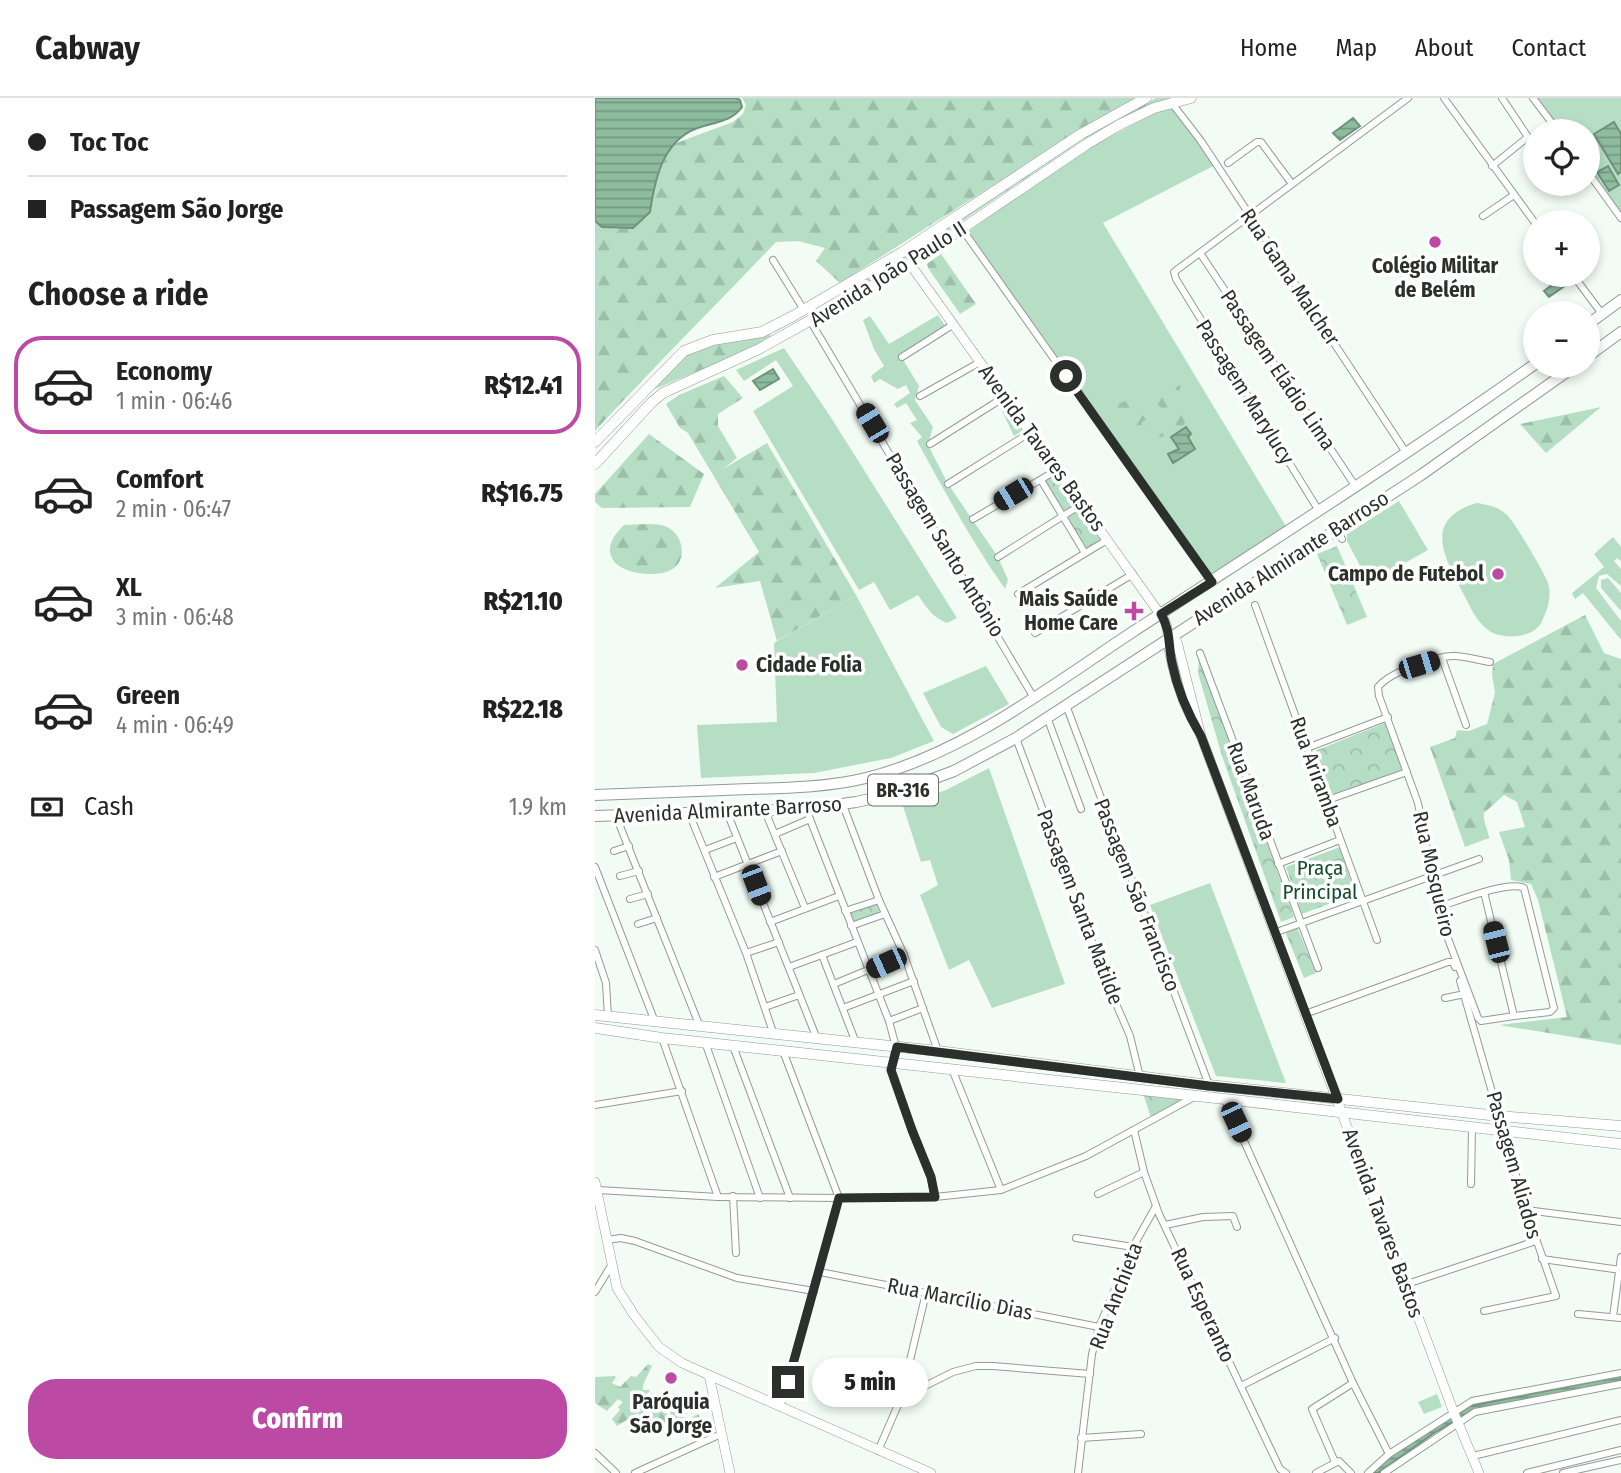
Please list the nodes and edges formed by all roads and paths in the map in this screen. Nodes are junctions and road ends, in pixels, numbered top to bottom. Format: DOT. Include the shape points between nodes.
graph roads {
  1 [pos="1146,98"];
  2 [pos="1191,98"];
  3 [pos="1408,98"];
  4 [pos="1444,98"];
  5 [pos="1502,98"];
  6 [pos="1533,98"];
  7 [pos="1171,102"];
  8 [pos="1549,119"];
  9 [pos="1228,163"];
  10 [pos="1492,166"];
  11 [pos="1292,184"];
  12 [pos="1600,190"];
  13 [pos="1514,195"];
  14 [pos="1525,210"];
  15 [pos="1483,216"];
  16 [pos="1249,217"];
  17 [pos="1621,218"];
  18 [pos="962,229"];
  19 [pos="1200,253"];
  20 [pos="773,260"];
  21 [pos="910,264"];
  22 [pos="847,286"];
  23 [pos="1582,287"];
  24 [pos="1621,300"];
  25 [pos="804,310"];
  26 [pos="831,310"];
  27 [pos="1602,314"];
  28 [pos="793,316"];
  29 [pos="811,322"];
  30 [pos="954,324"];
  31 [pos="1621,332"];
  32 [pos="777,340"];
  33 [pos="1600,347"];
  34 [pos="902,358"];
  35 [pos="980,362"];
  36 [pos="1523,372"];
  37 [pos="1558,378"];
  38 [pos="920,396"];
  39 [pos="1006,397"];
  40 [pos="1031,432"];
  41 [pos="595,442"];
  42 [pos="930,444"];
  43 [pos="1407,454"];
  44 [pos="595,464"];
  45 [pos="1057,470"];
  46 [pos="1041,480"];
  47 [pos="948,484"];
  48 [pos="1356,487"];
  49 [pos="1082,504"];
  50 [pos="1319,512"];
  51 [pos="1063,515"];
  52 [pos="973,519"];
  53 [pos="1336,529"];
  54 [pos="1107,540"];
  55 [pos="1342,540"];
  56 [pos="1085,553"];
  57 [pos="998,557"];
  58 [pos="1133,574"];
  59 [pos="1212,582"];
  60 [pos="1018,594"];
  61 [pos="1255,605"];
  62 [pos="1161,614"];
  63 [pos="1035,633"];
  64 [pos="1170,636"];
  65 [pos="1200,653"];
  66 [pos="1442,658"];
  67 [pos="1490,663"];
  68 [pos="1034,698"];
  69 [pos="1066,705"];
  70 [pos="1047,717"];
  71 [pos="1388,718"];
  72 [pos="1466,725"];
  73 [pos="1016,738"];
  74 [pos="1307,748"];
  75 [pos="1407,772"];
  76 [pos="595,795"];
  77 [pos="1325,801"];
  78 [pos="843,805"];
  79 [pos="1081,809"];
  80 [pos="765,810"];
  81 [pos="727,812"];
  82 [pos="689,813"];
  83 [pos="808,814"];
  84 [pos="616,816"];
  85 [pos="595,817"];
  86 [pos="775,834"];
  87 [pos="737,838"];
  88 [pos="1340,840"];
  89 [pos="629,846"];
  90 [pos="705,850"];
  91 [pos="614,851"];
  92 [pos="782,851"];
  93 [pos="1479,859"];
  94 [pos="748,864"];
  95 [pos="1278,864"];
  96 [pos="595,867"];
  97 [pos="639,871"];
  98 [pos="620,876"];
  99 [pos="715,877"];
  100 [pos="1432,878"];
  101 [pos="1484,892"];
  102 [pos="648,894"];
  103 [pos="839,896"];
  104 [pos="630,899"];
  105 [pos="879,900"];
  106 [pos="1363,900"];
  107 [pos="1439,907"];
  108 [pos="805,908"];
  109 [pos="845,911"];
  110 [pos="885,914"];
  111 [pos="657,918"];
  112 [pos="771,922"];
  113 [pos="638,923"];
  114 [pos="1301,923"];
  115 [pos="851,926"];
  116 [pos="1275,933"];
  117 [pos="1377,940"];
  118 [pos="779,942"];
  119 [pos="857,942"];
  120 [pos="595,950"];
  121 [pos="746,953"];
  122 [pos="822,954"];
  123 [pos="904,955"];
  124 [pos="789,967"];
  125 [pos="1318,968"];
  126 [pos="869,971"];
  127 [pos="914,981"];
  128 [pos="834,984"];
  129 [pos="1465,994"];
  130 [pos="799,995"];
  131 [pos="878,995"];
  132 [pos="1445,998"];
  133 [pos="765,1007"];
  134 [pos="843,1008"];
  135 [pos="923,1008"];
  136 [pos="1305,1014"];
  137 [pos="595,1015"];
  138 [pos="1514,1016"];
  139 [pos="608,1017"];
  140 [pos="888,1021"];
  141 [pos="656,1022"];
  142 [pos="699,1027"];
  143 [pos="595,1028"];
  144 [pos="774,1035"];
  145 [pos="662,1038"];
  146 [pos="817,1039"];
  147 [pos="705,1042"];
  148 [pos="856,1043"];
  149 [pos="733,1045"];
  150 [pos="897,1047"];
  151 [pos="782,1051"];
  152 [pos="938,1051"];
  153 [pos="892,1062"];
  154 [pos="952,1069"];
  155 [pos="1140,1077"];
  156 [pos="1209,1086"];
  157 [pos="682,1091"];
  158 [pos="1195,1096"];
  159 [pos="1225,1098"];
  160 [pos="1338,1099"];
  161 [pos="595,1105"];
  162 [pos="1342,1112"];
  163 [pos="1499,1116"];
  164 [pos="1621,1126"];
  165 [pos="1472,1128"];
  166 [pos="1134,1130"];
  167 [pos="1504,1132"];
  168 [pos="1621,1144"];
  169 [pos="1144,1172"];
  170 [pos="1471,1184"];
  171 [pos="596,1186"];
  172 [pos="1002,1190"];
  173 [pos="1098,1194"];
  174 [pos="733,1196"];
  175 [pos="718,1197"];
  176 [pos="935,1197"];
  177 [pos="760,1198"];
  178 [pos="790,1198"];
  179 [pos="839,1198"];
  180 [pos="1156,1206"];
  181 [pos="1526,1210"];
  182 [pos="1621,1222"];
  183 [pos="1164,1225"];
  184 [pos="1237,1227"];
  185 [pos="1076,1238"];
  186 [pos="607,1240"];
  187 [pos="1536,1241"];
  188 [pos="1133,1247"];
  189 [pos="736,1253"];
  190 [pos="1621,1257"];
  191 [pos="1542,1259"];
  192 [pos="612,1263"];
  193 [pos="1620,1270"];
  194 [pos="820,1272"];
  195 [pos="1407,1284"];
  196 [pos="814,1291"];
  197 [pos="595,1292"];
  198 [pos="926,1293"];
  199 [pos="1484,1311"];
  200 [pos="1578,1314"];
  201 [pos="1617,1317"];
  202 [pos="1099,1327"];
  203 [pos="1335,1338"];
  204 [pos="1621,1373"];
  205 [pos="1090,1374"];
  206 [pos="709,1375"];
  207 [pos="1353,1383"];
  208 [pos="1621,1384"];
  209 [pos="1241,1386"];
  210 [pos="901,1398"];
  211 [pos="781,1405"];
  212 [pos="1456,1418"];
  213 [pos="1621,1420"];
  214 [pos="721,1434"];
  215 [pos="1141,1434"];
  216 [pos="1081,1438"];
  217 [pos="1621,1450"];
  218 [pos="878,1451"];
  219 [pos="595,1453"];
  220 [pos="1389,1454"];
  221 [pos="1473,1456"];
  222 [pos="1621,1460"];
  223 [pos="1335,1462"];
  224 [pos="1283,1471"];
  225 [pos="616,1473"];
  226 [pos="635,1473"];
  227 [pos="730,1473"];
  228 [pos="931,1473"];
  229 [pos="1078,1473"];
  230 [pos="1273,1473"];
  231 [pos="1316,1473"];
  232 [pos="1351,1473"];
  233 [pos="1368,1473"];
  234 [pos="1384,1473"];
  235 [pos="1479,1473"];
  236 [pos="1527,1473"];
  237 [pos="1563,1473"];
  1 -- 22 [label="main road, Avenida João Paulo II" via="1081,134"];
  2 -- 7 [label="main road, Avenida João Paulo II"];
  3 -- 11 [label="street"];
  4 -- 10 [label="street"];
  5 -- 10 [label="street" via="1528,137"];
  6 -- 8 [label="street"];
  7 -- 16 [label="street, Rua Gama Malcher"];
  7 -- 18 [label="main road, Avenida João Paulo II" via="1087,144"];
  9 -- 11 [label="street" via="1261,142"];
  10 -- 13 [label="street"];
  11 -- 16 [label="street"];
  12 -- 17 [label="street"];
  13 -- 14 [label="street"];
  13 -- 15 [label="street"];
  16 -- 19 [label="street"];
  16 -- 43 [label="street, Rua Gama Malcher"];
  18 -- 21 [label="main road, Avenida João Paulo II"];
  18 -- 59 [label="street"];
  19 -- 48 [label="street, Passagem Eládio Lima"];
  19 -- 50 [label="street, Passagem Marylucy" via="1174,272 1176,279"];
  20 -- 25 [label="street"];
  21 -- 26 [label="main road, Avenida João Paulo II"];
  21 -- 30 [label="main road, Avenida Tavares Bastos"];
  22 -- 25 [label="main road, Avenida João Paulo II"];
  22 -- 26 [label="main road" via="849,294"];
  23 -- 27 [label="street"];
  24 -- 27 [label="highway"];
  25 -- 28 [label="main road, Avenida João Paulo II"];
  26 -- 29 [label="main road, Avenida João Paulo II"];
  28 -- 32 [label="main road" via="792,322 776,332"];
  28 -- 41 [label="main road, Avenida João Paulo II" via="762,332 713,340 684,351"];
  29 -- 32 [label="main road, Avenida João Paulo II"];
  29 -- 68 [label="street, Passagem Santo Antônio"];
  30 -- 34 [label="street"];
  30 -- 35 [label="main road, Avenida Tavares Bastos"];
  31 -- 33 [label="highway"];
  32 -- 44 [label="main road, Avenida João Paulo II" via="663,393"];
  35 -- 38 [label="street"];
  35 -- 39 [label="main road, Avenida Tavares Bastos"];
  36 -- 43 [label="highway, Avenida Almirante Barroso"];
  37 -- 53 [label="highway, Avenida Almirante Barroso"];
  39 -- 40 [label="main road, Avenida Tavares Bastos"];
  39 -- 42 [label="street"];
  40 -- 45 [label="main road, Avenida Tavares Bastos"];
  40 -- 47 [label="street"];
  43 -- 48 [label="highway, Avenida Almirante Barroso / BR-316"];
  45 -- 46 [label="street"];
  45 -- 49 [label="main road, Avenida Tavares Bastos"];
  46 -- 51 [label="street"];
  46 -- 52 [label="street"];
  48 -- 50 [label="highway, Avenida Almirante Barroso / BR-316"];
  49 -- 51 [label="street"];
  49 -- 54 [label="main road, Avenida Tavares Bastos"];
  50 -- 59 [label="highway, Avenida Almirante Barroso / BR-316"];
  51 -- 56 [label="street"];
  51 -- 57 [label="street"];
  53 -- 55 [label="street"];
  53 -- 64 [label="highway, Avenida Almirante Barroso / BR-316"];
  54 -- 56 [label="street"];
  54 -- 58 [label="main road, Avenida Tavares Bastos"];
  56 -- 60 [label="street"];
  58 -- 62 [label="main road, Avenida Tavares Bastos"];
  58 -- 63 [label="street"];
  59 -- 62 [label="highway, Avenida Almirante Barroso / BR-316"];
  61 -- 74 [label="street, Rua Ariramba"];
  62 -- 64 [label="main road, Avenida Tavares Bastos"];
  62 -- 68 [label="highway, Avenida Almirante Barroso / BR-316"];
  64 -- 69 [label="highway, Avenida Almirante Barroso / BR-316"];
  64 -- 116 [label="main road, Avenida Tavares Bastos" via="1177,642 1201,736"];
  65 -- 95 [label="street, Rua Maruda"];
  66 -- 67 [label="street, Rua Mosqueiro"];
  66 -- 71 [label="street, Rua Mosqueiro" via="1382,682 1378,690"];
  66 -- 72 [label="street"];
  68 -- 76 [label="highway, Avenida Almirante Barroso / BR-316" via="947,747 865,778 800,787"];
  69 -- 70 [label="highway, Avenida Almirante Barroso / BR-316"];
  69 -- 156 [label="street, Passagem São Francisco"];
  70 -- 73 [label="highway, Avenida Almirante Barroso / BR-316"];
  70 -- 79 [label="street"];
  71 -- 74 [label="street"];
  71 -- 75 [label="street, Rua Mosqueiro"];
  73 -- 78 [label="highway, Avenida Almirante Barroso / BR-316" via="954,771 889,795"];
  73 -- 155 [label="street, Passagem Santa Matilde" via="1130,1036"];
  74 -- 77 [label="street, Rua Ariramba"];
  75 -- 77 [label="street"];
  75 -- 100 [label="street, Rua Mosqueiro" via="1418,803"];
  77 -- 88 [label="street, Rua Ariramba"];
  78 -- 83 [label="highway, Avenida Almirante Barroso / BR-316"];
  78 -- 105 [label="street"];
  80 -- 81 [label="highway, Avenida Almirante Barroso / BR-316"];
  80 -- 83 [label="highway, Avenida Almirante Barroso / BR-316"];
  80 -- 86 [label="street"];
  81 -- 82 [label="highway, Avenida Almirante Barroso / BR-316"];
  81 -- 87 [label="street"];
  82 -- 84 [label="highway, Avenida Almirante Barroso / BR-316"];
  82 -- 90 [label="street"];
  83 -- 86 [label="street"];
  83 -- 103 [label="street"];
  84 -- 85 [label="highway, Avenida Almirante Barroso / BR-316"];
  84 -- 89 [label="street"];
  86 -- 92 [label="street"];
  87 -- 90 [label="street"];
  87 -- 94 [label="street"];
  88 -- 95 [label="street"];
  88 -- 106 [label="street, Rua Ariramba"];
  89 -- 91 [label="street"];
  89 -- 97 [label="street"];
  90 -- 99 [label="street"];
  92 -- 94 [label="street"];
  92 -- 108 [label="street"];
  93 -- 100 [label="street"];
  94 -- 99 [label="street"];
  94 -- 112 [label="street"];
  95 -- 114 [label="street, Rua Maruda"];
  96 -- 141 [label="street"];
  97 -- 98 [label="street"];
  97 -- 102 [label="street"];
  99 -- 121 [label="street"];
  100 -- 106 [label="street"];
  100 -- 107 [label="street, Rua Mosqueiro"];
  101 -- 107 [label="street"];
  101 -- 138 [label="street"];
  101 -- 138 [label="street" via="1520,885 1526,891 1554,1008"];
  102 -- 104 [label="street"];
  102 -- 111 [label="street"];
  103 -- 108 [label="street"];
  103 -- 109 [label="street"];
  105 -- 109 [label="street"];
  105 -- 110 [label="street"];
  106 -- 114 [label="street"];
  106 -- 117 [label="street, Rua Ariramba"];
  107 -- 138 [label="street, Rua Mosqueiro" via="1478,1018"];
  108 -- 112 [label="street"];
  109 -- 115 [label="street"];
  110 -- 115 [label="street"];
  110 -- 123 [label="street"];
  111 -- 113 [label="street"];
  111 -- 142 [label="street"];
  112 -- 118 [label="street"];
  114 -- 116 [label="street"];
  114 -- 125 [label="street, Rua Maruda"];
  115 -- 119 [label="street"];
  116 -- 136 [label="main road, Avenida Tavares Bastos"];
  118 -- 121 [label="street"];
  118 -- 124 [label="street"];
  119 -- 122 [label="street"];
  119 -- 126 [label="street"];
  120 -- 139 [label="street" via="606,983"];
  121 -- 133 [label="street"];
  122 -- 124 [label="street"];
  122 -- 128 [label="street"];
  123 -- 126 [label="street"];
  123 -- 127 [label="street"];
  124 -- 130 [label="street"];
  126 -- 128 [label="street"];
  126 -- 131 [label="street"];
  127 -- 131 [label="street"];
  127 -- 135 [label="street"];
  128 -- 134 [label="street"];
  129 -- 132 [label="street"];
  129 -- 136 [label="street, Passagem Aliados" via="1453,962"];
  129 -- 163 [label="street, Passagem Aliados"];
  130 -- 133 [label="street"];
  130 -- 146 [label="street"];
  131 -- 134 [label="street"];
  131 -- 140 [label="street"];
  133 -- 144 [label="street"];
  134 -- 148 [label="street"];
  135 -- 140 [label="street"];
  135 -- 152 [label="street"];
  136 -- 160 [label="main road, Avenida Tavares Bastos"];
  137 -- 139 [label="main road"];
  139 -- 141 [label="main road"];
  140 -- 150 [label="street"];
  141 -- 142 [label="main road"];
  142 -- 144 [label="main road"];
  143 -- 145 [label="main road"];
  144 -- 146 [label="main road"];
  145 -- 147 [label="main road"];
  145 -- 157 [label="street"];
  146 -- 148 [label="main road"];
  147 -- 149 [label="main road"];
  147 -- 177 [label="street"];
  148 -- 150 [label="main road"];
  149 -- 151 [label="main road"];
  149 -- 178 [label="street"];
  150 -- 152 [label="main road"];
  150 -- 153 [label="street"];
  151 -- 153 [label="main road"];
  151 -- 179 [label="street"];
  152 -- 155 [label="main road"];
  153 -- 154 [label="main road"];
  153 -- 176 [label="street" via="894,1081"];
  154 -- 158 [label="main road"];
  154 -- 172 [label="street"];
  155 -- 156 [label="main road"];
  156 -- 160 [label="main road"];
  157 -- 161 [label="street"];
  157 -- 175 [label="street"];
  158 -- 159 [label="main road"];
  158 -- 166 [label="street"];
  159 -- 162 [label="main road"];
  159 -- 203 [label="street"];
  160 -- 162 [label="main road, Avenida Tavares Bastos"];
  160 -- 163 [label="main road"];
  162 -- 165 [label="main road"];
  162 -- 195 [label="main road, Avenida Tavares Bastos"];
  163 -- 164 [label="main road"];
  163 -- 167 [label="street, Passagem Aliados"];
  165 -- 167 [label="main road"];
  165 -- 170 [label="street"];
  166 -- 169 [label="street, Rua Esperanto"];
  166 -- 172 [label="street" via="1086,1156"];
  167 -- 168 [label="main road"];
  167 -- 181 [label="street, Passagem Aliados"];
  169 -- 173 [label="street"];
  169 -- 180 [label="street, Rua Esperanto"];
  171 -- 175 [label="street"];
  171 -- 186 [label="main road"];
  172 -- 176 [label="street"];
  174 -- 175 [label="street"];
  174 -- 177 [label="street"];
  174 -- 189 [label="street"];
  176 -- 179 [label="street"];
  177 -- 178 [label="street"];
  178 -- 179 [label="street"];
  179 -- 194 [label="street"];
  180 -- 183 [label="street, Rua Esperanto"];
  180 -- 188 [label="street, Rua Anchieta"];
  181 -- 182 [label="street"];
  181 -- 187 [label="street, Passagem Aliados"];
  183 -- 184 [label="street" via="1233,1216"];
  183 -- 209 [label="street, Rua Esperanto"];
  185 -- 188 [label="street"];
  186 -- 192 [label="main road"];
  186 -- 196 [label="street" via="635,1241 737,1278"];
  187 -- 191 [label="street, Passagem Aliados"];
  187 -- 195 [label="street"];
  188 -- 202 [label="street, Rua Anchieta"];
  190 -- 193 [label="street"];
  191 -- 193 [label="street"];
  191 -- 199 [label="street, Passagem Aliados" via="1556,1296"];
  192 -- 197 [label="street"];
  192 -- 206 [label="main road" via="617,1288 659,1348"];
  193 -- 201 [label="street"];
  194 -- 196 [label="street"];
  194 -- 198 [label="street, Rua Marcílio Dias"];
  195 -- 212 [label="main road, Avenida Tavares Bastos"];
  196 -- 211 [label="street"];
  198 -- 202 [label="street, Rua Marcílio Dias"];
  198 -- 210 [label="street"];
  200 -- 201 [label="street"];
  202 -- 205 [label="street, Rua Anchieta"];
  203 -- 207 [label="street"];
  203 -- 209 [label="street"];
  204 -- 212 [label="street" via="1472,1401"];
  205 -- 210 [label="street" via="976,1366 953,1371"];
  205 -- 216 [label="street, Rua Anchieta"];
  206 -- 211 [label="main road"];
  206 -- 214 [label="main road"];
  207 -- 220 [label="street"];
  207 -- 223 [label="street" via="1312,1409"];
  208 -- 212 [label="street"];
  209 -- 224 [label="street, Rua Esperanto"];
  210 -- 218 [label="street"];
  211 -- 218 [label="main road"];
  212 -- 220 [label="street"];
  212 -- 221 [label="main road, Avenida Tavares Bastos"];
  212 -- 234 [label="street"];
  213 -- 221 [label="street"];
  214 -- 226 [label="street"];
  214 -- 227 [label="main road"];
  215 -- 216 [label="street"];
  216 -- 229 [label="street, Rua Anchieta"];
  217 -- 236 [label="street"];
  218 -- 228 [label="main road"];
  219 -- 225 [label="street"];
  220 -- 233 [label="street"];
  221 -- 235 [label="main road, Avenida Tavares Bastos"];
  222 -- 237 [label="street"];
  223 -- 231 [label="street"];
  223 -- 232 [label="street"];
  224 -- 230 [label="street"];
}
